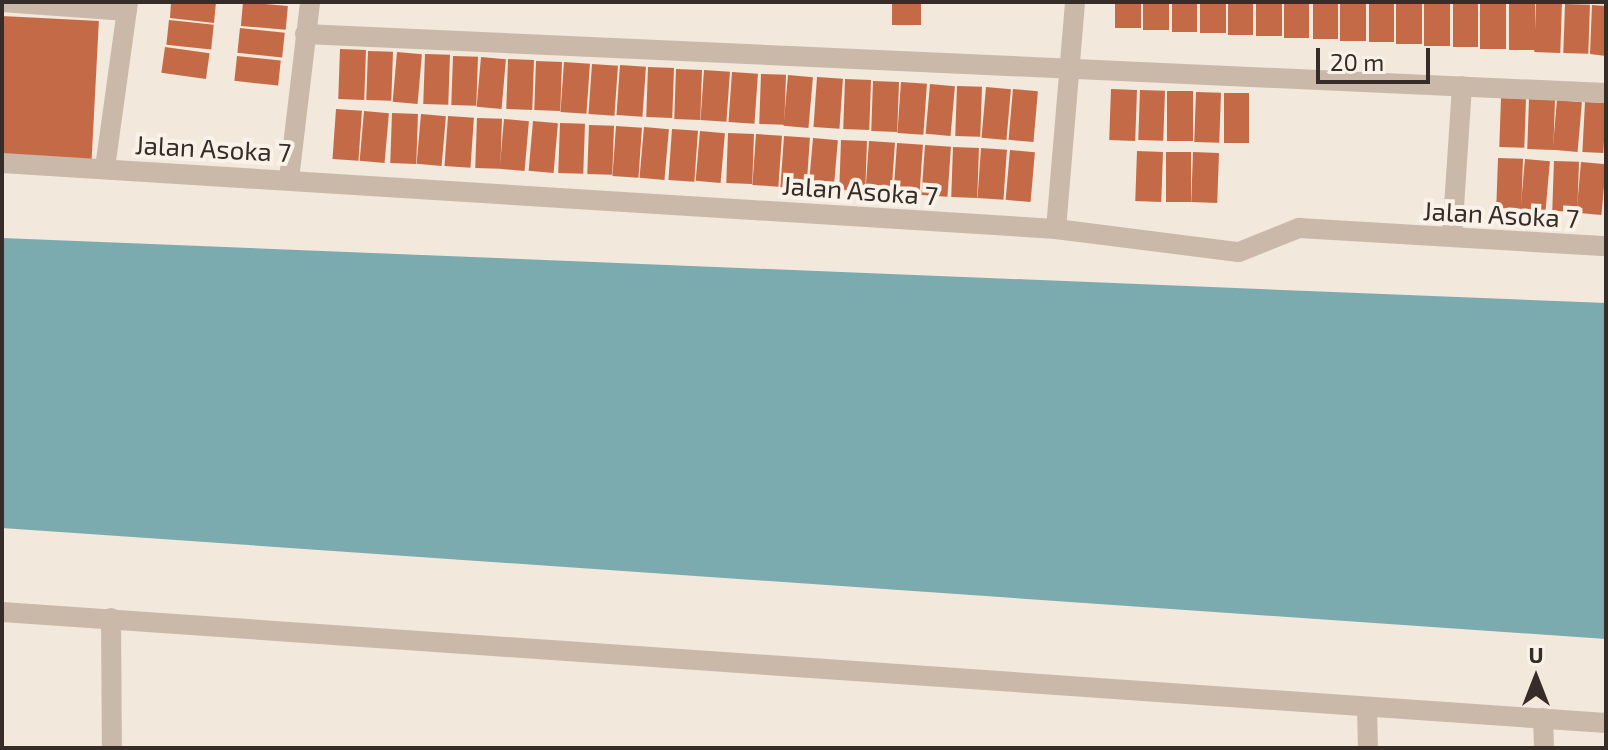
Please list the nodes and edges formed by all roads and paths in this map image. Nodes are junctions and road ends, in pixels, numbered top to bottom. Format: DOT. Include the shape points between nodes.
graph roads {
  1 [pos="2,2"];
  2 [pos="310,2"];
  3 [pos="1075,2"];
  4 [pos="128,6"];
  5 [pos="305,34"];
  6 [pos="1070,67"];
  7 [pos="1462,86"];
  8 [pos="1606,93"];
  9 [pos="2,163"];
  10 [pos="105,168"];
  11 [pos="289,179"];
  12 [pos="1056,229"];
  13 [pos="1452,237"];
  14 [pos="1606,246"];
  15 [pos="2,612"];
  16 [pos="111,618"];
  17 [pos="1367,708"];
  18 [pos="1543,718"];
  19 [pos="1606,723"];
  20 [pos="112,748"];
  21 [pos="1368,748"];
  22 [pos="1544,748"];
  1 -- 4 [label="street"];
  2 -- 5 [label="street"];
  3 -- 6 [label="street"];
  4 -- 10 [label="street"];
  5 -- 6 [label="street"];
  5 -- 11 [label="street"];
  6 -- 7 [label="street"];
  6 -- 12 [label="street"];
  7 -- 8 [label="street"];
  7 -- 13 [label="street"];
  9 -- 10 [label="street, Jalan Asoka 7"];
  10 -- 11 [label="street, Jalan Asoka 7"];
  11 -- 12 [label="street, Jalan Asoka 7"];
  12 -- 13 [label="street, Jalan Asoka 7" via="1239,252 1299,228"];
  13 -- 14 [label="street, Jalan Asoka 7"];
  15 -- 16 [label="street"];
  16 -- 17 [label="street"];
  16 -- 20 [label="street"];
  17 -- 18 [label="street"];
  17 -- 21 [label="street"];
  18 -- 19 [label="street"];
  18 -- 22 [label="street"];
}
